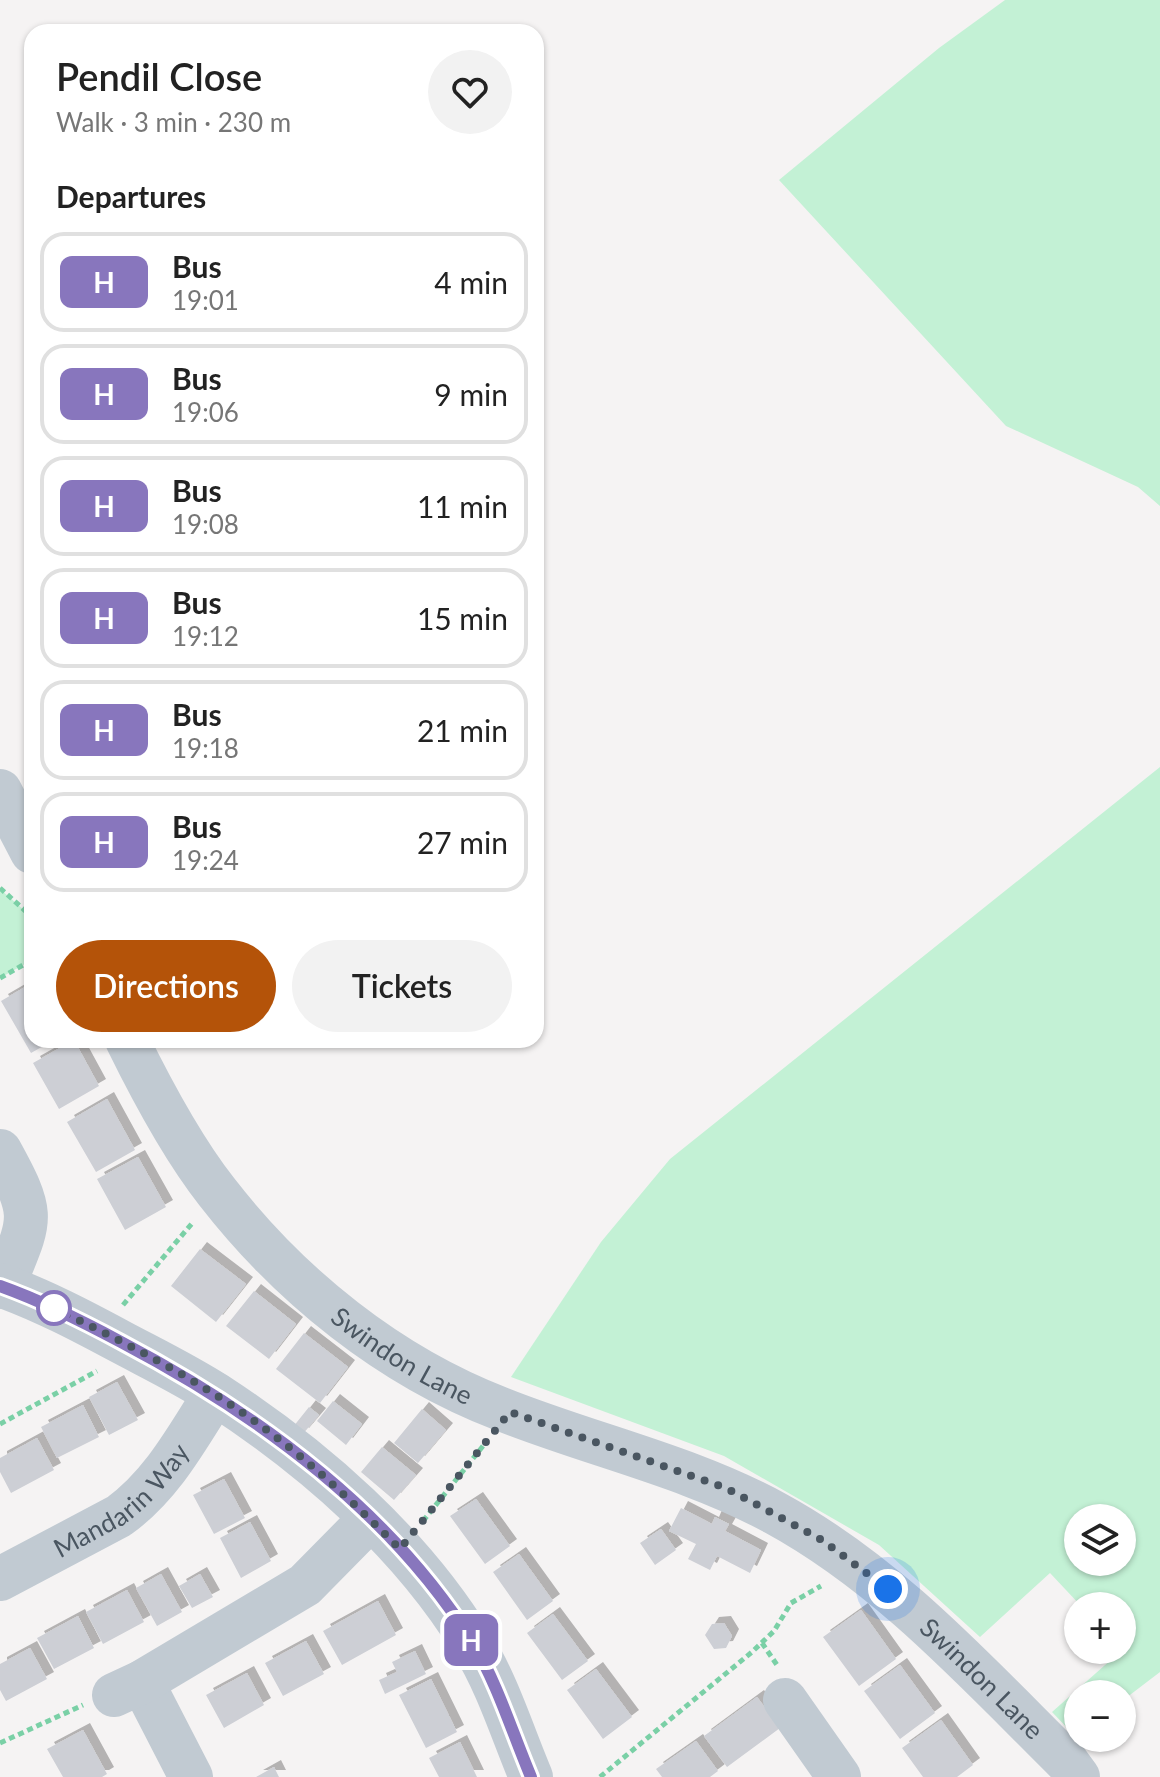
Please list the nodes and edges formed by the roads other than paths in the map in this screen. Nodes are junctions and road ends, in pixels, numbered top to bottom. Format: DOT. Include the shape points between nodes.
graph roads {
  1 [pos="0,791"];
  2 [pos="24,837"];
  3 [pos="131,1048"];
  4 [pos="0,1151"];
  5 [pos="2,1286"];
  6 [pos="215,1394"];
  7 [pos="385,1534"];
  8 [pos="0,1579"];
  9 [pos="785,1700"];
  10 [pos="191,1777"];
  11 [pos="531,1777"];
  12 [pos="839,1777"];
  13 [pos="1078,1777"];
  1 -- 2 [label="street"];
  3 -- 13 [label="street, Swindon Lane" via="218,1193 291,1273 369,1337 455,1388 726,1488 822,1540 929,1625"];
  4 -- 5 [label="street" via="27,1210 25,1235"];
  5 -- 6 [label="street" via="110,1336"];
  6 -- 7 [label="street" via="300,1456"];
  6 -- 8 [label="street, Mandarin Way" via="168,1467 135,1505"];
  7 -- 10 [label="street" via="128,1689"];
  7 -- 11 [label="street" via="474,1645"];
  9 -- 12 [label="street"];
}
